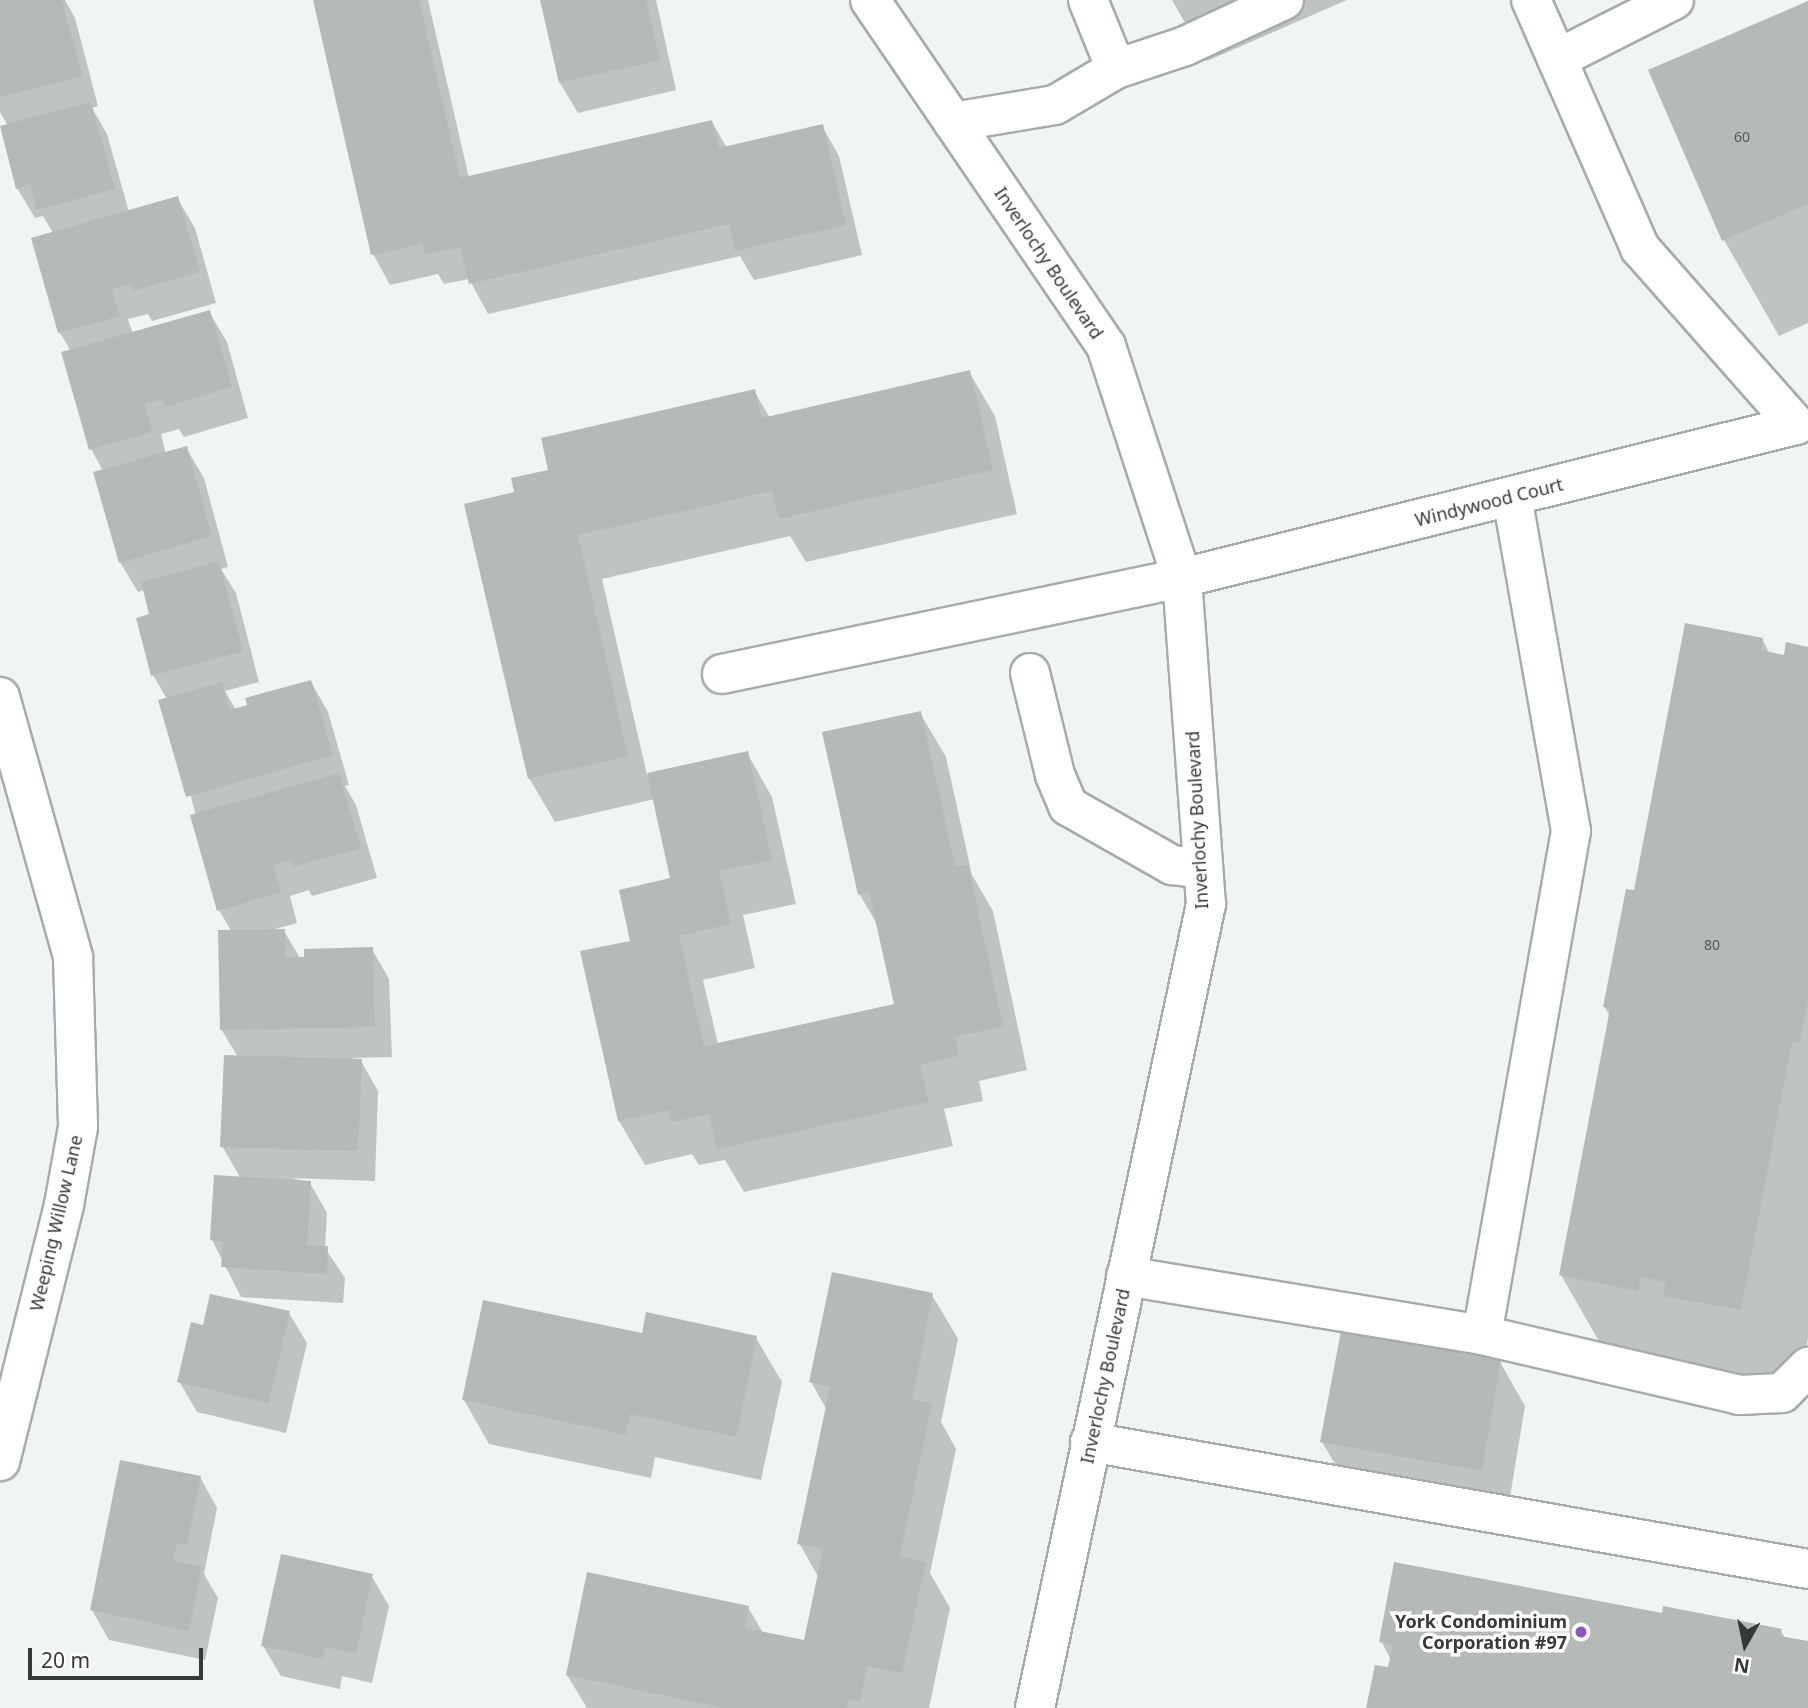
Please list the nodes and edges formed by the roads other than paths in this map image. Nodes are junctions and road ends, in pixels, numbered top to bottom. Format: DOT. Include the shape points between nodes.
graph roads {
  1 [pos="870,0"];
  2 [pos="1088,0"];
  3 [pos="1284,0"];
  4 [pos="1531,0"];
  5 [pos="1674,0"];
  6 [pos="1557,59"];
  7 [pos="1116,69"];
  8 [pos="953,122"];
  9 [pos="1512,496"];
  10 [pos="1182,578"];
  11 [pos="1030,673"];
  12 [pos="722,674"];
  13 [pos="0,697"];
  14 [pos="1203,869"];
  15 [pos="1126,1276"];
  16 [pos="1482,1335"];
  17 [pos="1808,1367"];
  18 [pos="1090,1442"];
  19 [pos="0,1461"];
  20 [pos="1808,1569"];
  21 [pos="1035,1708"];
  1 -- 8 [label="street, Inverlochy Boulevard"];
  2 -- 7 [label="street"];
  3 -- 7 [label="street" via="1185,46"];
  4 -- 6 [label="street"];
  5 -- 6 [label="street"];
  6 -- 9 [label="street, Windywood Court" via="1640,248 1796,425"];
  7 -- 8 [label="street" via="1055,105"];
  8 -- 10 [label="street, Inverlochy Boulevard" via="1106,346"];
  9 -- 10 [label="street, Windywood Court"];
  9 -- 16 [label="street" via="1571,831"];
  10 -- 12 [label="street, Windywood Court"];
  10 -- 14 [label="street, Inverlochy Boulevard"];
  11 -- 14 [label="street" via="1055,775 1068,806 1172,865"];
  13 -- 19 [label="street, Weeping Willow Lane" via="73,957 78,1127 64,1205"];
  14 -- 15 [label="street, Inverlochy Boulevard" via="1206,904"];
  15 -- 16 [label="street"];
  15 -- 18 [label="street, Inverlochy Boulevard"];
  16 -- 17 [label="street" via="1739,1395 1782,1393"];
  18 -- 20 [label="street"];
  18 -- 21 [label="street, Inverlochy Boulevard"];
}
